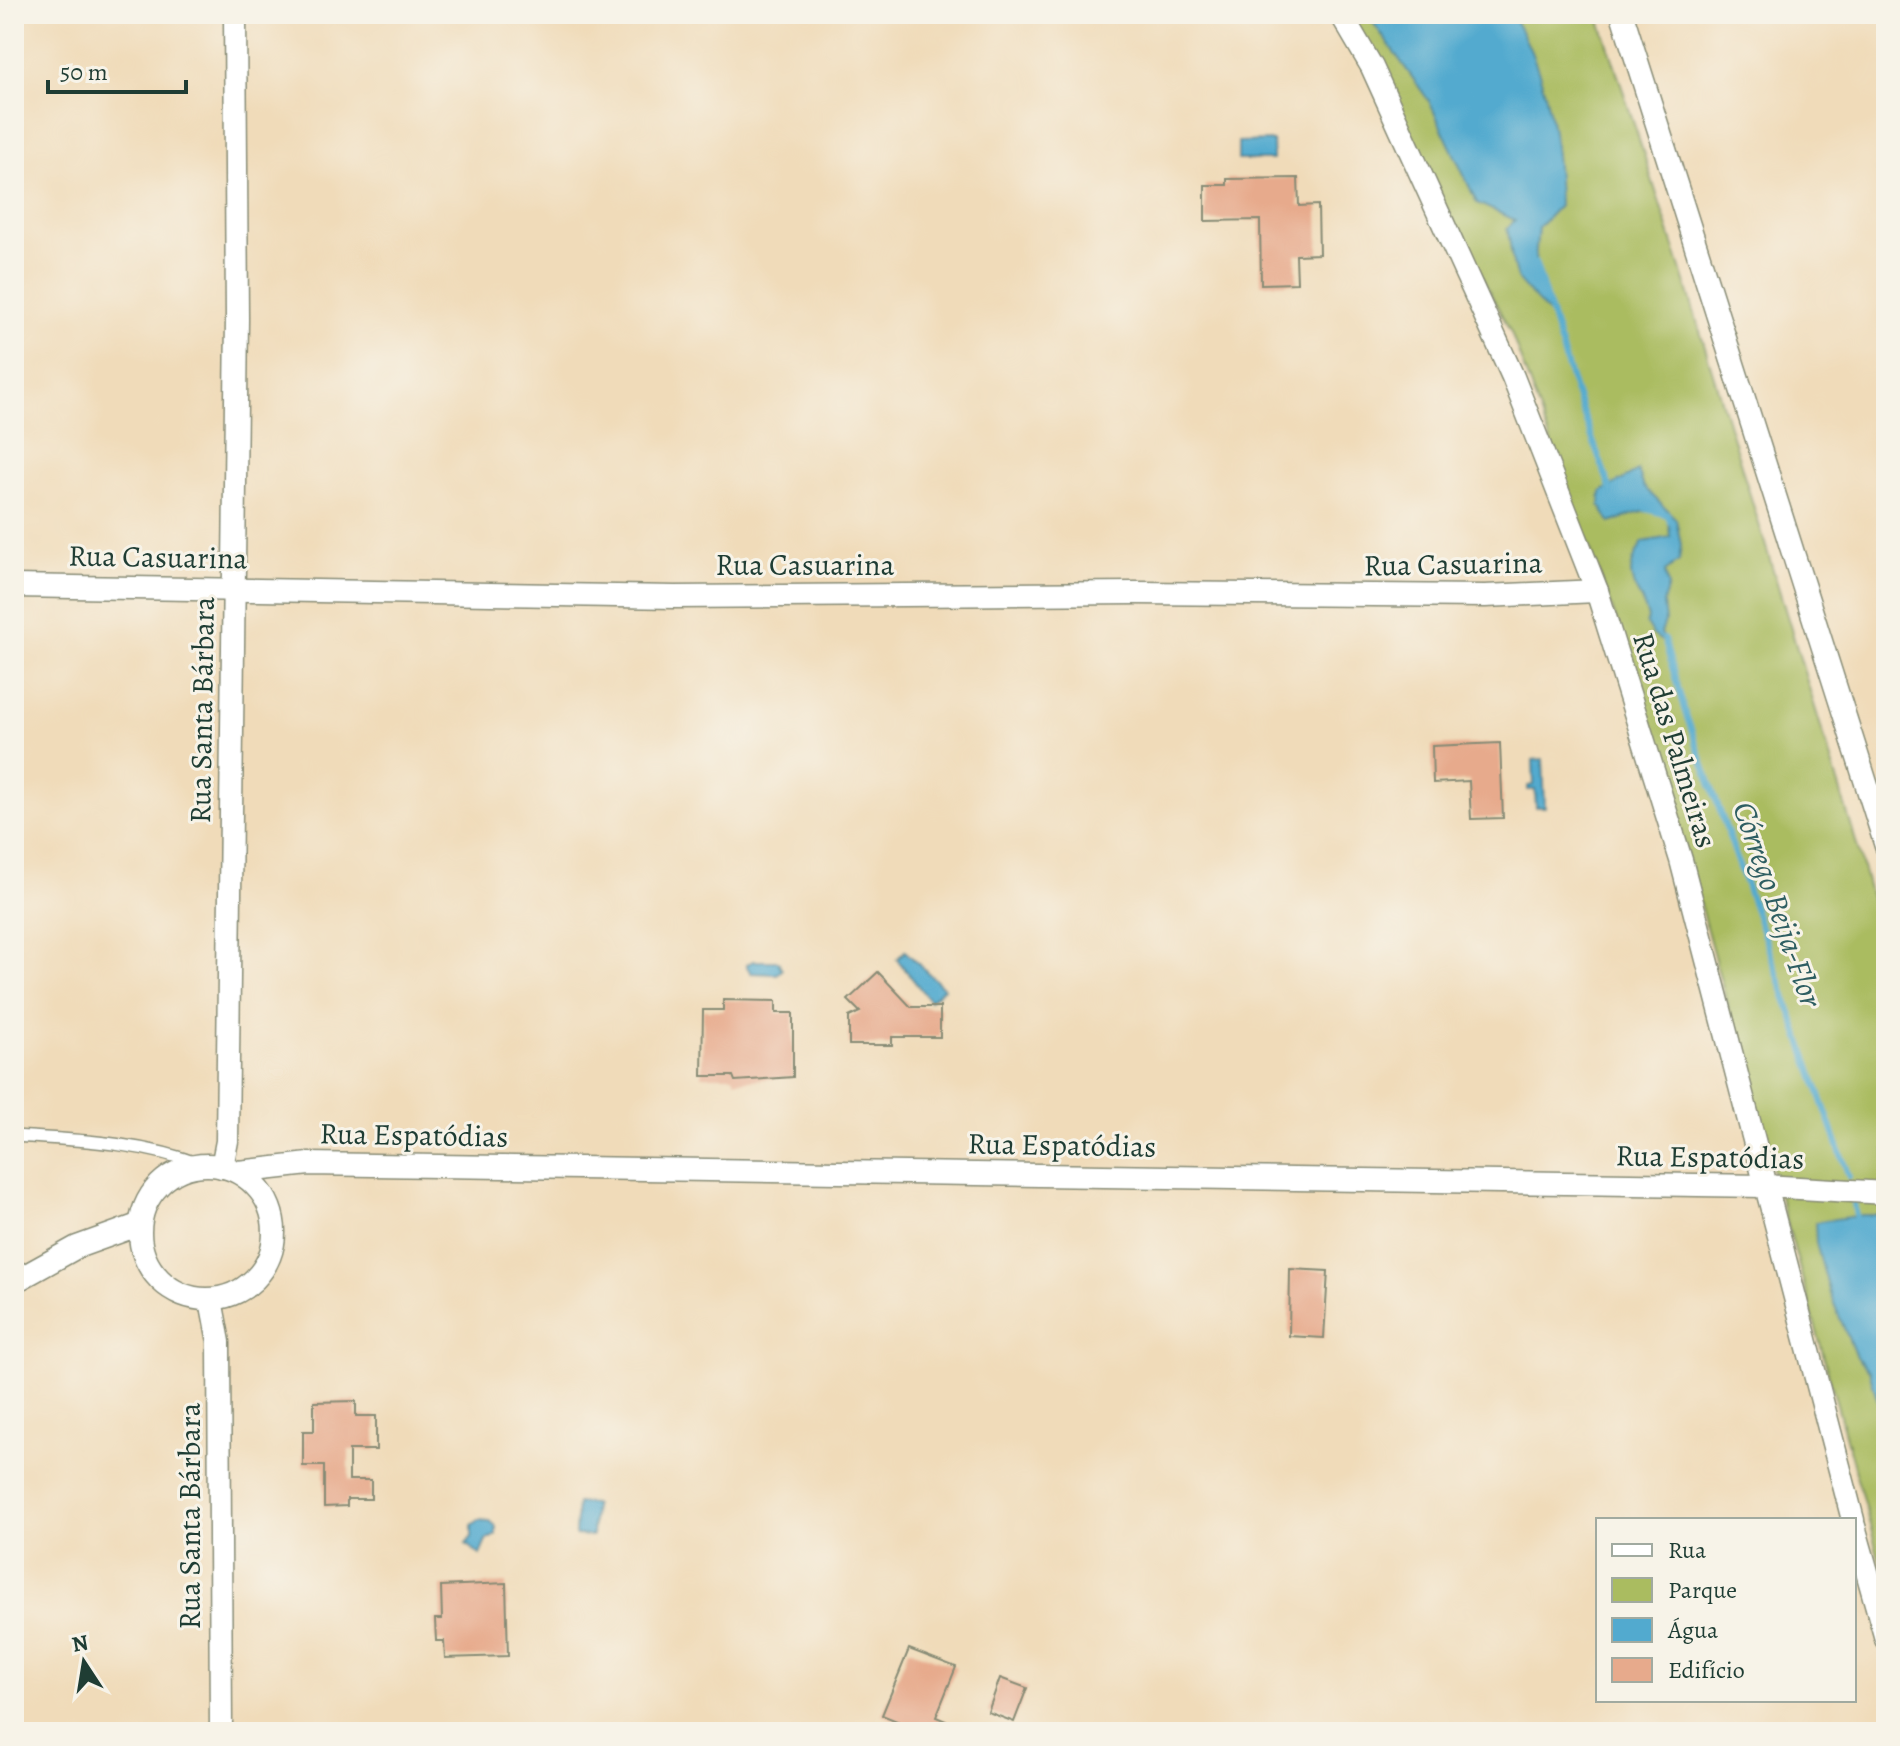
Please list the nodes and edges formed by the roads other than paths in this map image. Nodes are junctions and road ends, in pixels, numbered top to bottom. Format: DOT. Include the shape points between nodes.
graph roads {
  1 [pos="235,14"];
  2 [pos="1341,14"];
  3 [pos="1622,14"];
  4 [pos="14,586"];
  5 [pos="233,588"];
  6 [pos="1597,591"];
  7 [pos="1886,846"];
  8 [pos="14,1136"];
  9 [pos="221,1168"];
  10 [pos="1764,1186"];
  11 [pos="1886,1193"];
  12 [pos="138,1225"];
  13 [pos="14,1282"];
  14 [pos="211,1300"];
  15 [pos="1852,1518"];
  16 [pos="1856,1534"];
  17 [pos="1886,1639"];
  18 [pos="221,1732"];
  1 -- 5 [label="street, Rua Santa Bárbara"];
  2 -- 6 [label="street, Rua das Palmeiras" via="1372,67 1513,377"];
  3 -- 7 [label="street"];
  4 -- 5 [label="street, Rua Casuarina"];
  5 -- 6 [label="street, Rua Casuarina" via="675,597 1485,596"];
  5 -- 9 [label="street, Rua Santa Bárbara" via="227,1141"];
  6 -- 10 [label="street, Rua das Palmeiras" via="1681,860"];
  8 -- 9 [label="lane" via="97,1141"];
  9 -- 10 [label="street, Rua Espatódias" via="309,1164"];
  9 -- 12 [label="street" via="181,1170 163,1181"];
  9 -- 14 [label="street" via="255,1185 268,1203 273,1246 252,1283"];
  10 -- 11 [label="street, Rua Espatódias"];
  10 -- 15 [label="street, Rua das Palmeiras"];
  12 -- 13 [label="street" via="77,1247"];
  12 -- 14 [label="street" via="144,1257 155,1275 190,1298"];
  14 -- 18 [label="street, Rua Santa Bárbara" via="219,1342"];
  16 -- 17 [label="street, Rua das Palmeiras"];
}
